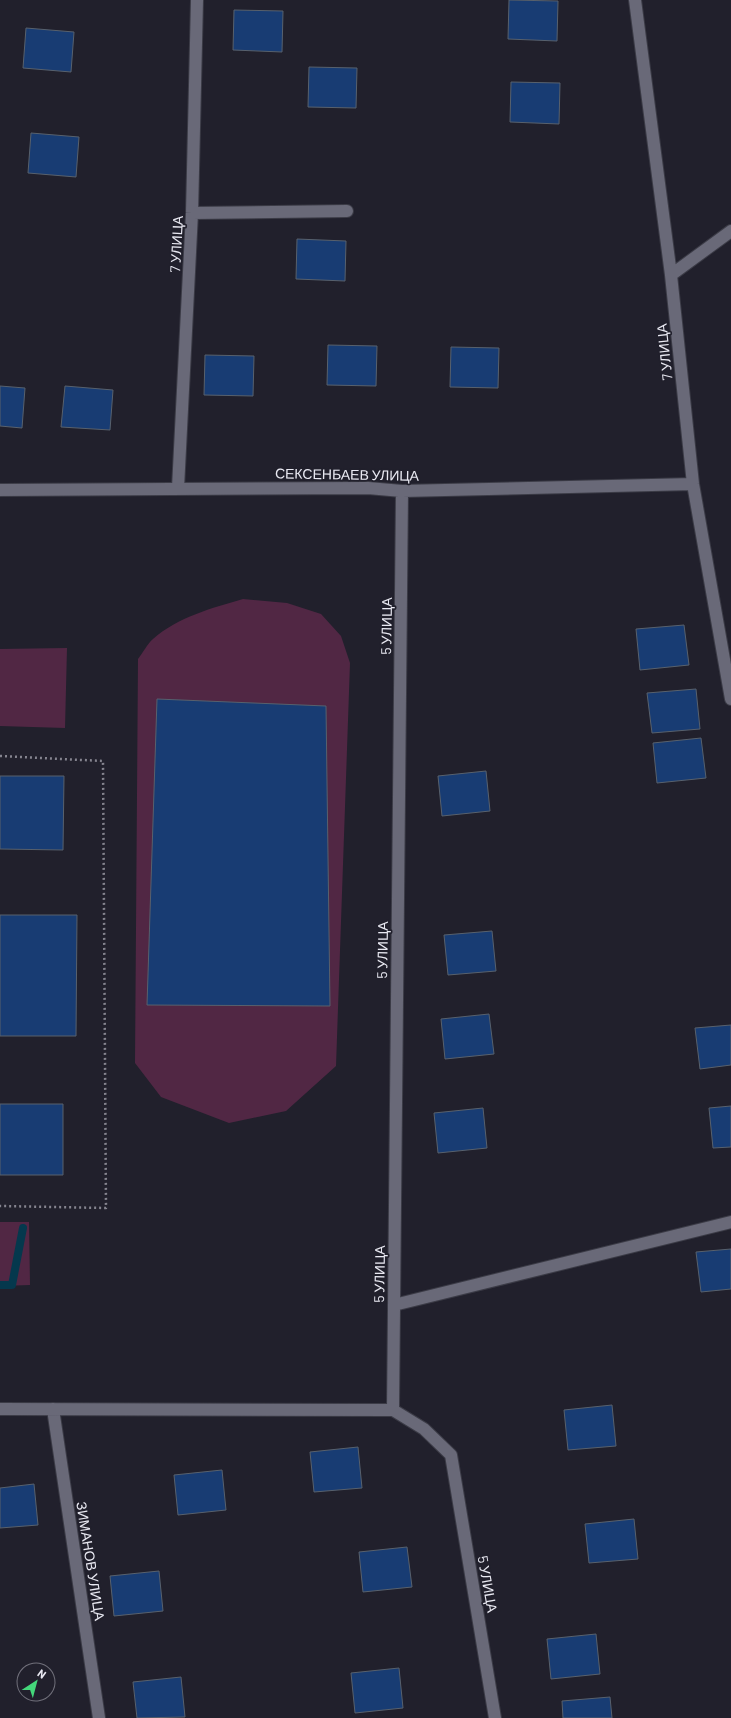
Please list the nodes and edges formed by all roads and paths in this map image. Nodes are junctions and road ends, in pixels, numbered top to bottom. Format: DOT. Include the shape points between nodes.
graph roads {
  1 [pos="197,0"];
  2 [pos="635,0"];
  3 [pos="347,211"];
  4 [pos="192,213"];
  5 [pos="731,231"];
  6 [pos="671,275"];
  7 [pos="693,484"];
  8 [pos="178,488"];
  9 [pos="0,490"];
  10 [pos="402,491"];
  11 [pos="731,699"];
  12 [pos="0,756"];
  13 [pos="0,1206"];
  14 [pos="731,1222"];
  15 [pos="394,1305"];
  16 [pos="0,1409"];
  17 [pos="53,1409"];
  18 [pos="393,1410"];
  19 [pos="99,1718"];
  20 [pos="496,1718"];
  1 -- 4 [label="street, 7 УЛИЦА"];
  2 -- 6 [label="street, 7 УЛИЦА"];
  3 -- 4 [label="street"];
  4 -- 8 [label="street, 7 УЛИЦА"];
  5 -- 6 [label="street"];
  6 -- 7 [label="street, 7 УЛИЦА"];
  7 -- 10 [label="street, СЕКСЕНБАЕВ УЛИЦА"];
  7 -- 11 [label="street, 7 УЛИЦА"];
  8 -- 9 [label="street, СЕКСЕНБАЕВ УЛИЦА"];
  8 -- 10 [label="street, СЕКСЕНБАЕВ УЛИЦА" via="368,488"];
  10 -- 15 [label="street, 5 УЛИЦА"];
  12 -- 13 [label="path" via="103,761 106,1208"];
  14 -- 15 [label="street"];
  15 -- 18 [label="street, 5 УЛИЦА"];
  16 -- 17 [label="street"];
  17 -- 18 [label="street"];
  17 -- 19 [label="street, ЗИМАНОВ УЛИЦА"];
  18 -- 20 [label="street, 5 УЛИЦА" via="424,1429 451,1456"];
}
